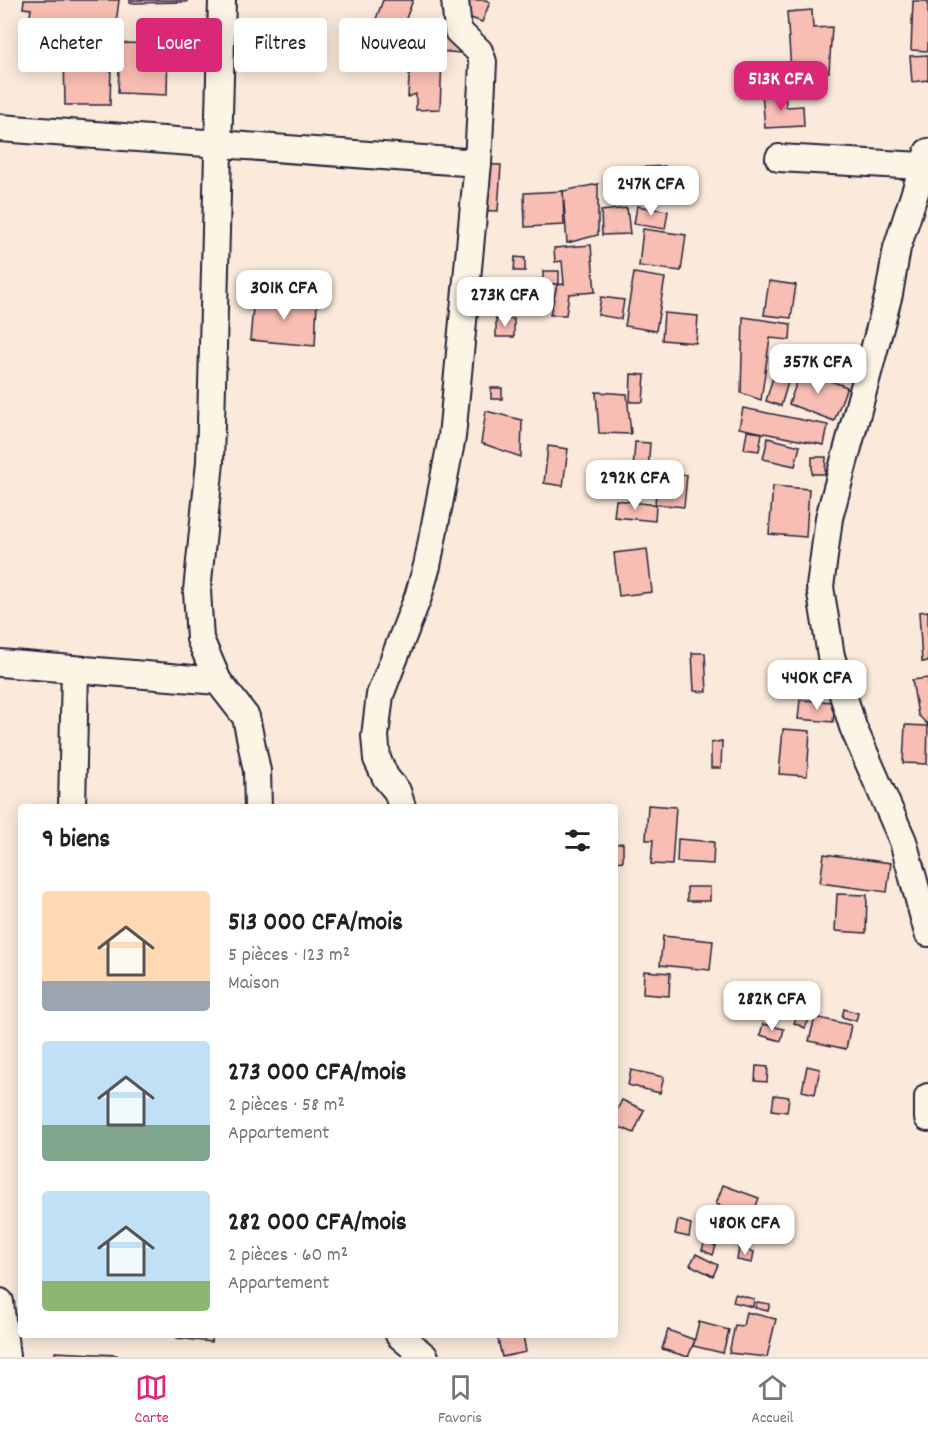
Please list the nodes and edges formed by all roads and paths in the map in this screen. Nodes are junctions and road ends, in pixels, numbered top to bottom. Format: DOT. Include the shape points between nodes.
graph roads {
  1 [pos="222,0"];
  2 [pos="456,0"];
  3 [pos="0,128"];
  4 [pos="217,144"];
  5 [pos="779,158"];
  6 [pos="925,159"];
  7 [pos="478,163"];
  8 [pos="0,663"];
  9 [pos="75,670"];
  10 [pos="218,681"];
  11 [pos="72,804"];
  12 [pos="258,804"];
  13 [pos="401,804"];
  14 [pos="928,933"];
  15 [pos="928,1097"];
  16 [pos="928,1118"];
  17 [pos="0,1302"];
  18 [pos="403,1338"];
  19 [pos="6,1357"];
  20 [pos="425,1357"];
  1 -- 4 [label="street"];
  2 -- 7 [label="street" via="458,31 479,51 483,62"];
  3 -- 4 [label="street"];
  4 -- 7 [label="street"];
  4 -- 10 [label="street" via="210,462 197,591 200,639"];
  5 -- 6 [label="street"];
  6 -- 14 [label="street" via="897,248 889,294 829,518 820,587 831,656 853,727 903,841"];
  7 -- 13 [label="street" via="452,437 427,566 380,695 375,736 377,759"];
  8 -- 9 [label="street"];
  9 -- 10 [label="street"];
  9 -- 11 [label="street"];
  10 -- 12 [label="street" via="246,717 257,771"];
  15 -- 16 [label="street"];
  17 -- 19 [label="street"];
  18 -- 20 [label="street"];
}
